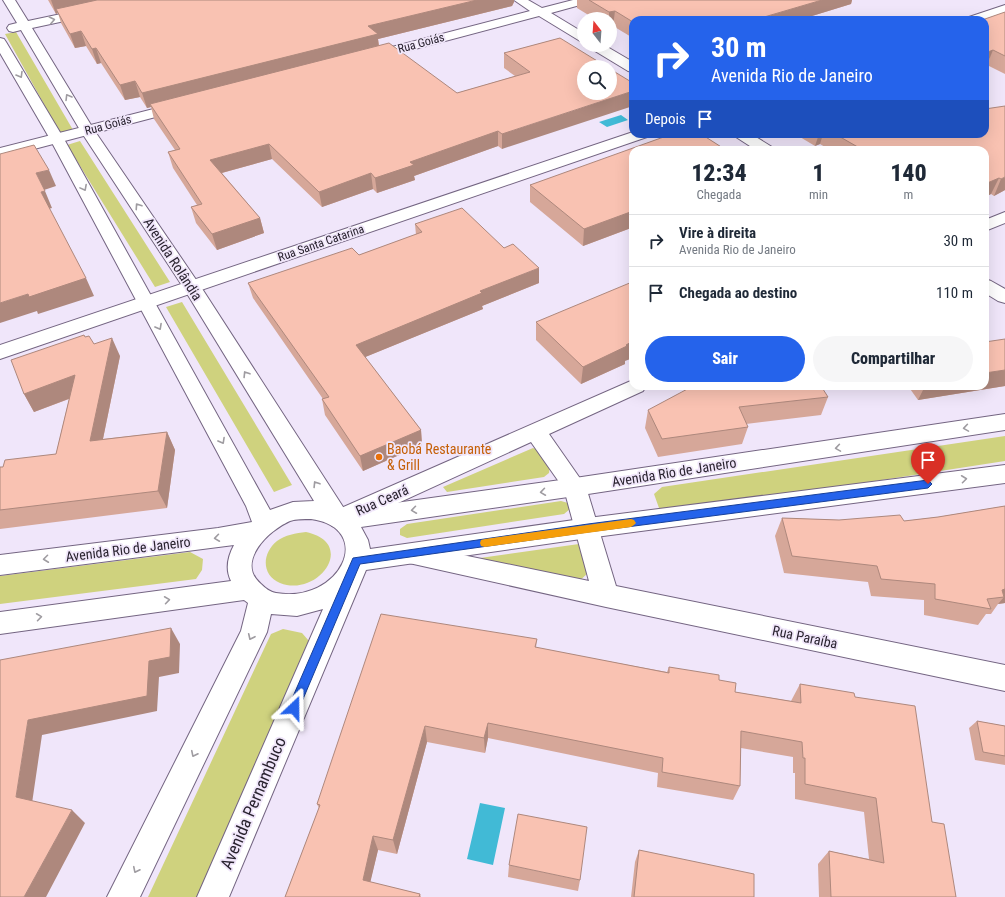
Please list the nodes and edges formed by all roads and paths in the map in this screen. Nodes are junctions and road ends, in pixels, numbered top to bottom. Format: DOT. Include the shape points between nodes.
graph roads {
  1 [pos="144,0"];
  2 [pos="520,0"];
  3 [pos="587,0"];
  4 [pos="1005,9"];
  5 [pos="18,12"];
  6 [pos="541,12"];
  7 [pos="985,16"];
  8 [pos="0,31"];
  9 [pos="577,34"];
  10 [pos="0,42"];
  11 [pos="607,52"];
  12 [pos="356,60"];
  13 [pos="629,66"];
  14 [pos="195,102"];
  15 [pos="88,130"];
  16 [pos="57,138"];
  17 [pos="630,138"];
  18 [pos="748,138"];
  19 [pos="760,146"];
  20 [pos="0,153"];
  21 [pos="1005,217"];
  22 [pos="989,224"];
  23 [pos="192,287"];
  24 [pos="989,287"];
  25 [pos="1005,297"];
  26 [pos="146,303"];
  27 [pos="0,352"];
  28 [pos="629,389"];
  29 [pos="1005,422"];
  30 [pos="535,432"];
  31 [pos="1005,474"];
  32 [pos="575,487"];
  33 [pos="339,519"];
  34 [pos="260,528"];
  35 [pos="588,528"];
  36 [pos="410,554"];
  37 [pos="0,565"];
  38 [pos="353,569"];
  39 [pos="254,594"];
  40 [pos="606,596"];
  41 [pos="0,623"];
  42 [pos="1005,678"];
  43 [pos="123,897"];
  44 [pos="213,897"];
  5 -- 1 [label="street, one-way"];
  2 -- 6 [label="street"];
  3 -- 6 [label="street, Rua Goiás"];
  4 -- 7 [label="street"];
  5 -- 8 [label="street"];
  15 -- 5 [label="street, Avenida Rolândia, one-way"];
  6 -- 9 [label="street"];
  6 -- 12 [label="street, Rua Goiás"];
  10 -- 16 [label="street, one-way"];
  11 -- 13 [label="street"];
  14 -- 15 [label="street, Rua Goiás"];
  15 -- 16 [label="street, Rua Goiás"];
  23 -- 15 [label="street, Avenida Rolândia, one-way"];
  16 -- 20 [label="street, Rua Goiás"];
  16 -- 26 [label="street, one-way"];
  17 -- 23 [label="street, Rua Santa Catarina"];
  18 -- 19 [label="street"];
  21 -- 22 [label="street"];
  23 -- 26 [label="street, Rua Santa Catarina"];
  33 -- 23 [label="street, Avenida Rolândia, one-way"];
  24 -- 25 [label="street"];
  26 -- 27 [label="street, Rua Santa Catarina"];
  26 -- 34 [label="street, one-way" via="258,506"];
  28 -- 30 [label="street, Rua Ceará"];
  29 -- 32 [label="street, Avenida Rio de Janeiro, one-way"];
  30 -- 32 [label="street"];
  30 -- 33 [label="street, Rua Ceará"];
  35 -- 31 [label="street, one-way"];
  32 -- 33 [label="street, Avenida Rio de Janeiro, one-way"];
  32 -- 35 [label="street"];
  33 -- 34 [label="street" via="328,513 311,510 293,511"];
  33 -- 38 [label="street" via="353,532 358,545"];
  34 -- 37 [label="street, Avenida Rio de Janeiro, one-way" via="218,538"];
  34 -- 39 [label="street" via="247,542 240,558 240,575"];
  35 -- 36 [label="street"];
  35 -- 40 [label="street"];
  36 -- 38 [label="street"];
  36 -- 40 [label="street, Rua Paraíba"];
  38 -- 39 [label="street" via="336,590 320,600 300,606 279,605"];
  38 -- 44 [label="street, Avenida Pernambuco"];
  41 -- 39 [label="street, one-way"];
  39 -- 43 [label="street, one-way" via="254,632"];
  40 -- 42 [label="street, Rua Paraíba"];
}
